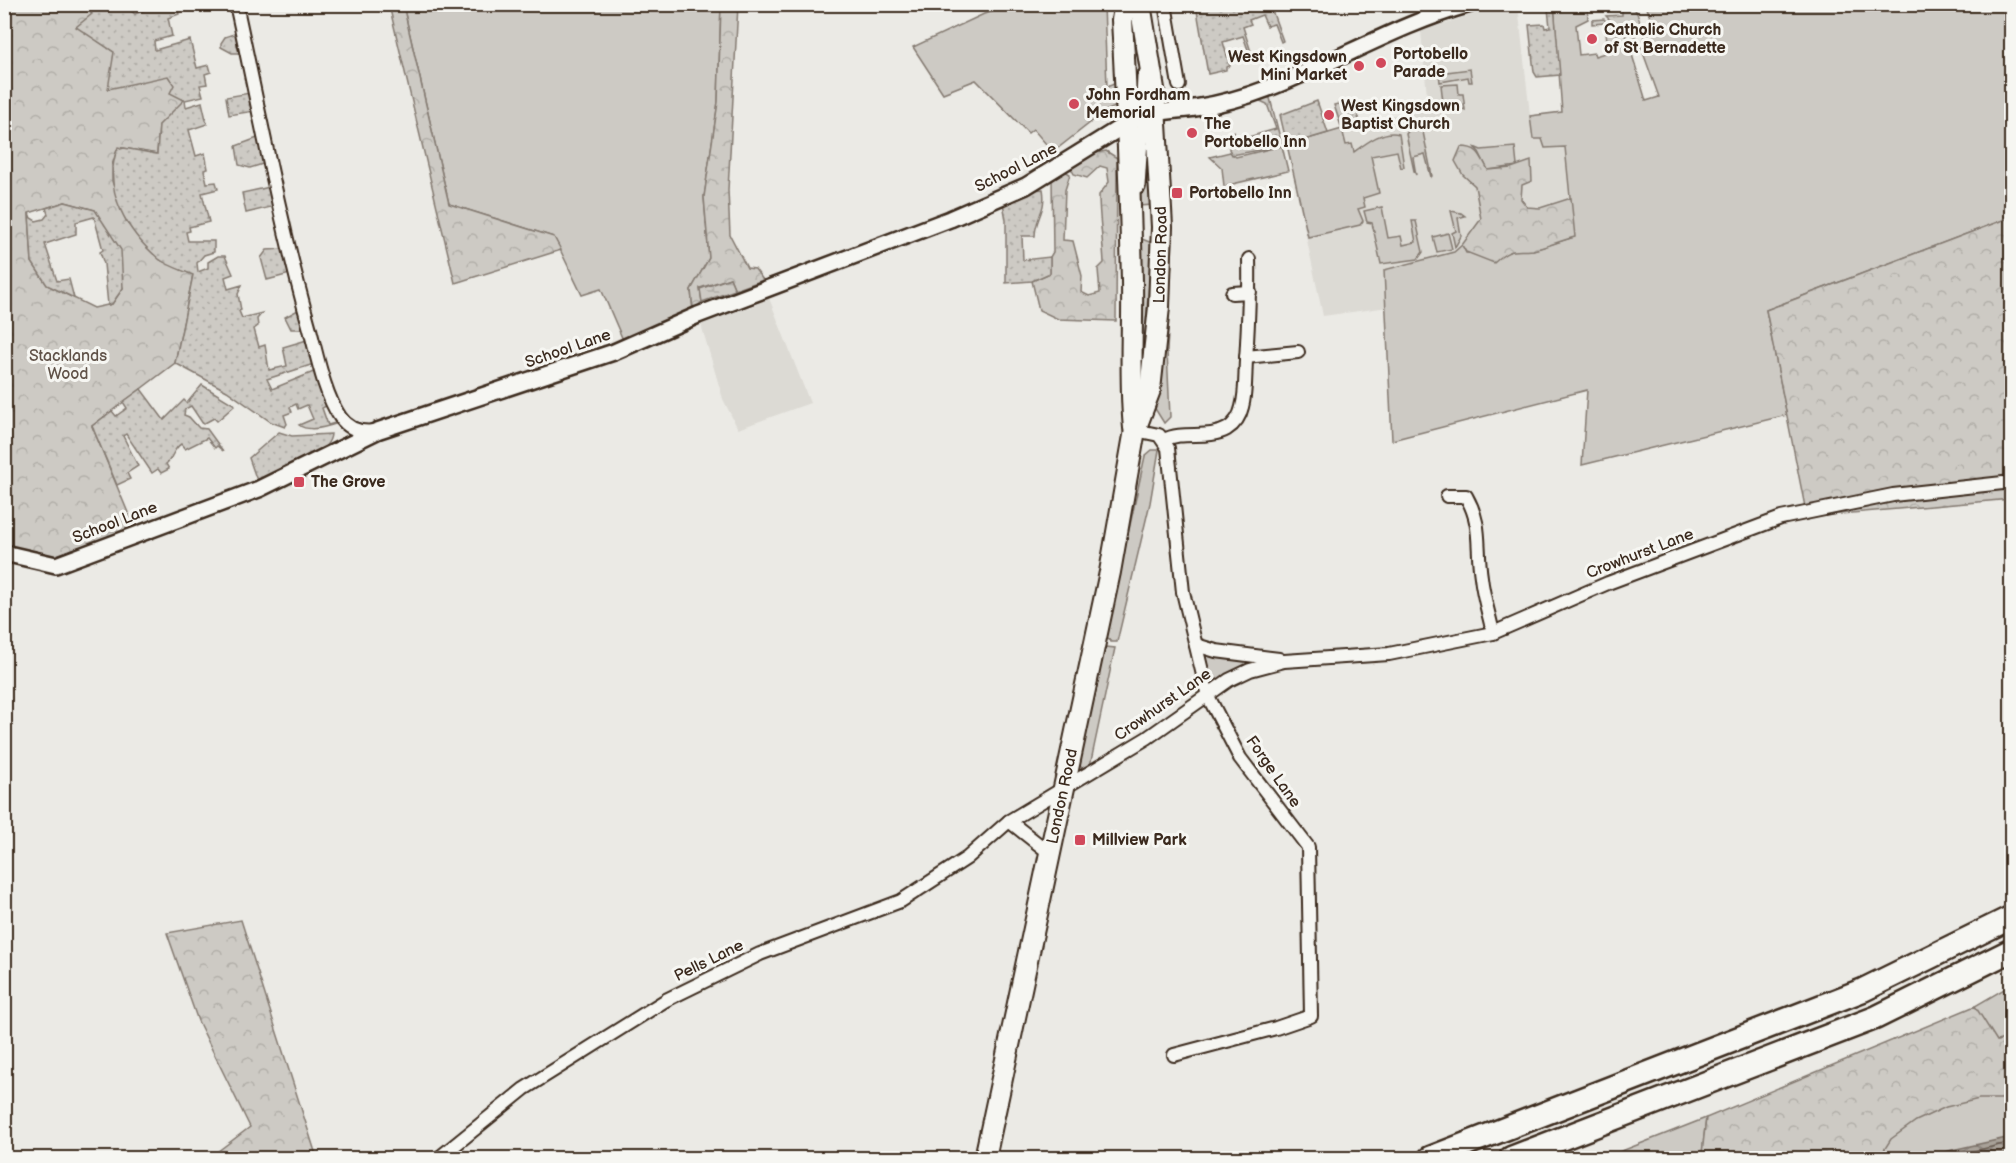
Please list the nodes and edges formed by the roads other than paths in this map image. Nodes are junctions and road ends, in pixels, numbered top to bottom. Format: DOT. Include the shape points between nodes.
graph roads {
  1 [pos="236,4"];
  2 [pos="1165,4"];
  3 [pos="1470,4"];
  4 [pos="1125,5"];
  5 [pos="1140,8"];
  6 [pos="1179,85"];
  7 [pos="1143,116"];
  8 [pos="1249,259"];
  9 [pos="1250,292"];
  10 [pos="1232,293"];
  11 [pos="1298,352"];
  12 [pos="1246,357"];
  13 [pos="1134,430"];
  14 [pos="377,431"];
  15 [pos="1164,440"];
  16 [pos="2012,482"];
  17 [pos="1447,496"];
  18 [pos="4,553"];
  19 [pos="1493,633"];
  20 [pos="1196,645"];
  21 [pos="1284,661"];
  22 [pos="1208,696"];
  23 [pos="1065,788"];
  24 [pos="1009,821"];
  25 [pos="1051,854"];
  26 [pos="2012,917"];
  27 [pos="2012,950"];
  28 [pos="1174,1055"];
  29 [pos="439,1158"];
  30 [pos="985,1158"];
  31 [pos="1430,1158"];
  32 [pos="1511,1158"];
  1 -- 14 [label="street" via="298,285 322,374 339,416 348,426 362,433"];
  2 -- 6 [label="street"];
  3 -- 7 [label="street" via="1410,24 1314,70 1250,95"];
  4 -- 5 [label="street"];
  4 -- 7 [label="main road, London Road" via="1122,20"];
  5 -- 7 [label="main road, London Road"];
  7 -- 13 [label="main road, London Road" via="1131,224 1130,386"];
  7 -- 13 [label="main road, London Road" via="1162,227 1150,390"];
  7 -- 14 [label="street, School Lane" via="1026,186 950,219 698,315 614,352"];
  8 -- 9 [label="street"];
  9 -- 10 [label="street"];
  9 -- 12 [label="street"];
  11 -- 12 [label="street"];
  12 -- 15 [label="street" via="1243,405 1234,424 1217,433 1171,436"];
  13 -- 15 [label="street" via="1155,433"];
  13 -- 23 [label="main road, London Road" via="1110,572"];
  14 -- 18 [label="street, School Lane" via="259,489 56,565"];
  15 -- 20 [label="street, Forge Lane" via="1170,458 1183,592"];
  16 -- 19 [label="street, Crowhurst Lane" via="1893,495 1781,518 1608,583"];
  17 -- 19 [label="street" via="1466,496 1476,514 1480,576"];
  19 -- 21 [label="street, Crowhurst Lane" via="1389,654"];
  20 -- 21 [label="street, Crowhurst Lane"];
  20 -- 22 [label="street, Forge Lane"];
  21 -- 22 [label="street, Crowhurst Lane" via="1239,675"];
  22 -- 23 [label="street, Crowhurst Lane"];
  22 -- 28 [label="street, Forge Lane" via="1240,758 1308,847 1311,1016"];
  23 -- 24 [label="street, Pells Lane"];
  23 -- 25 [label="main road, London Road"];
  24 -- 25 [label="street"];
  24 -- 29 [label="street, Pells Lane" via="967,858 901,901 760,954 666,1000 524,1089"];
  25 -- 30 [label="main road, London Road"];
  26 -- 31 [label="highway" via="1863,990"];
  27 -- 32 [label="highway" via="1875,1018"];
}
